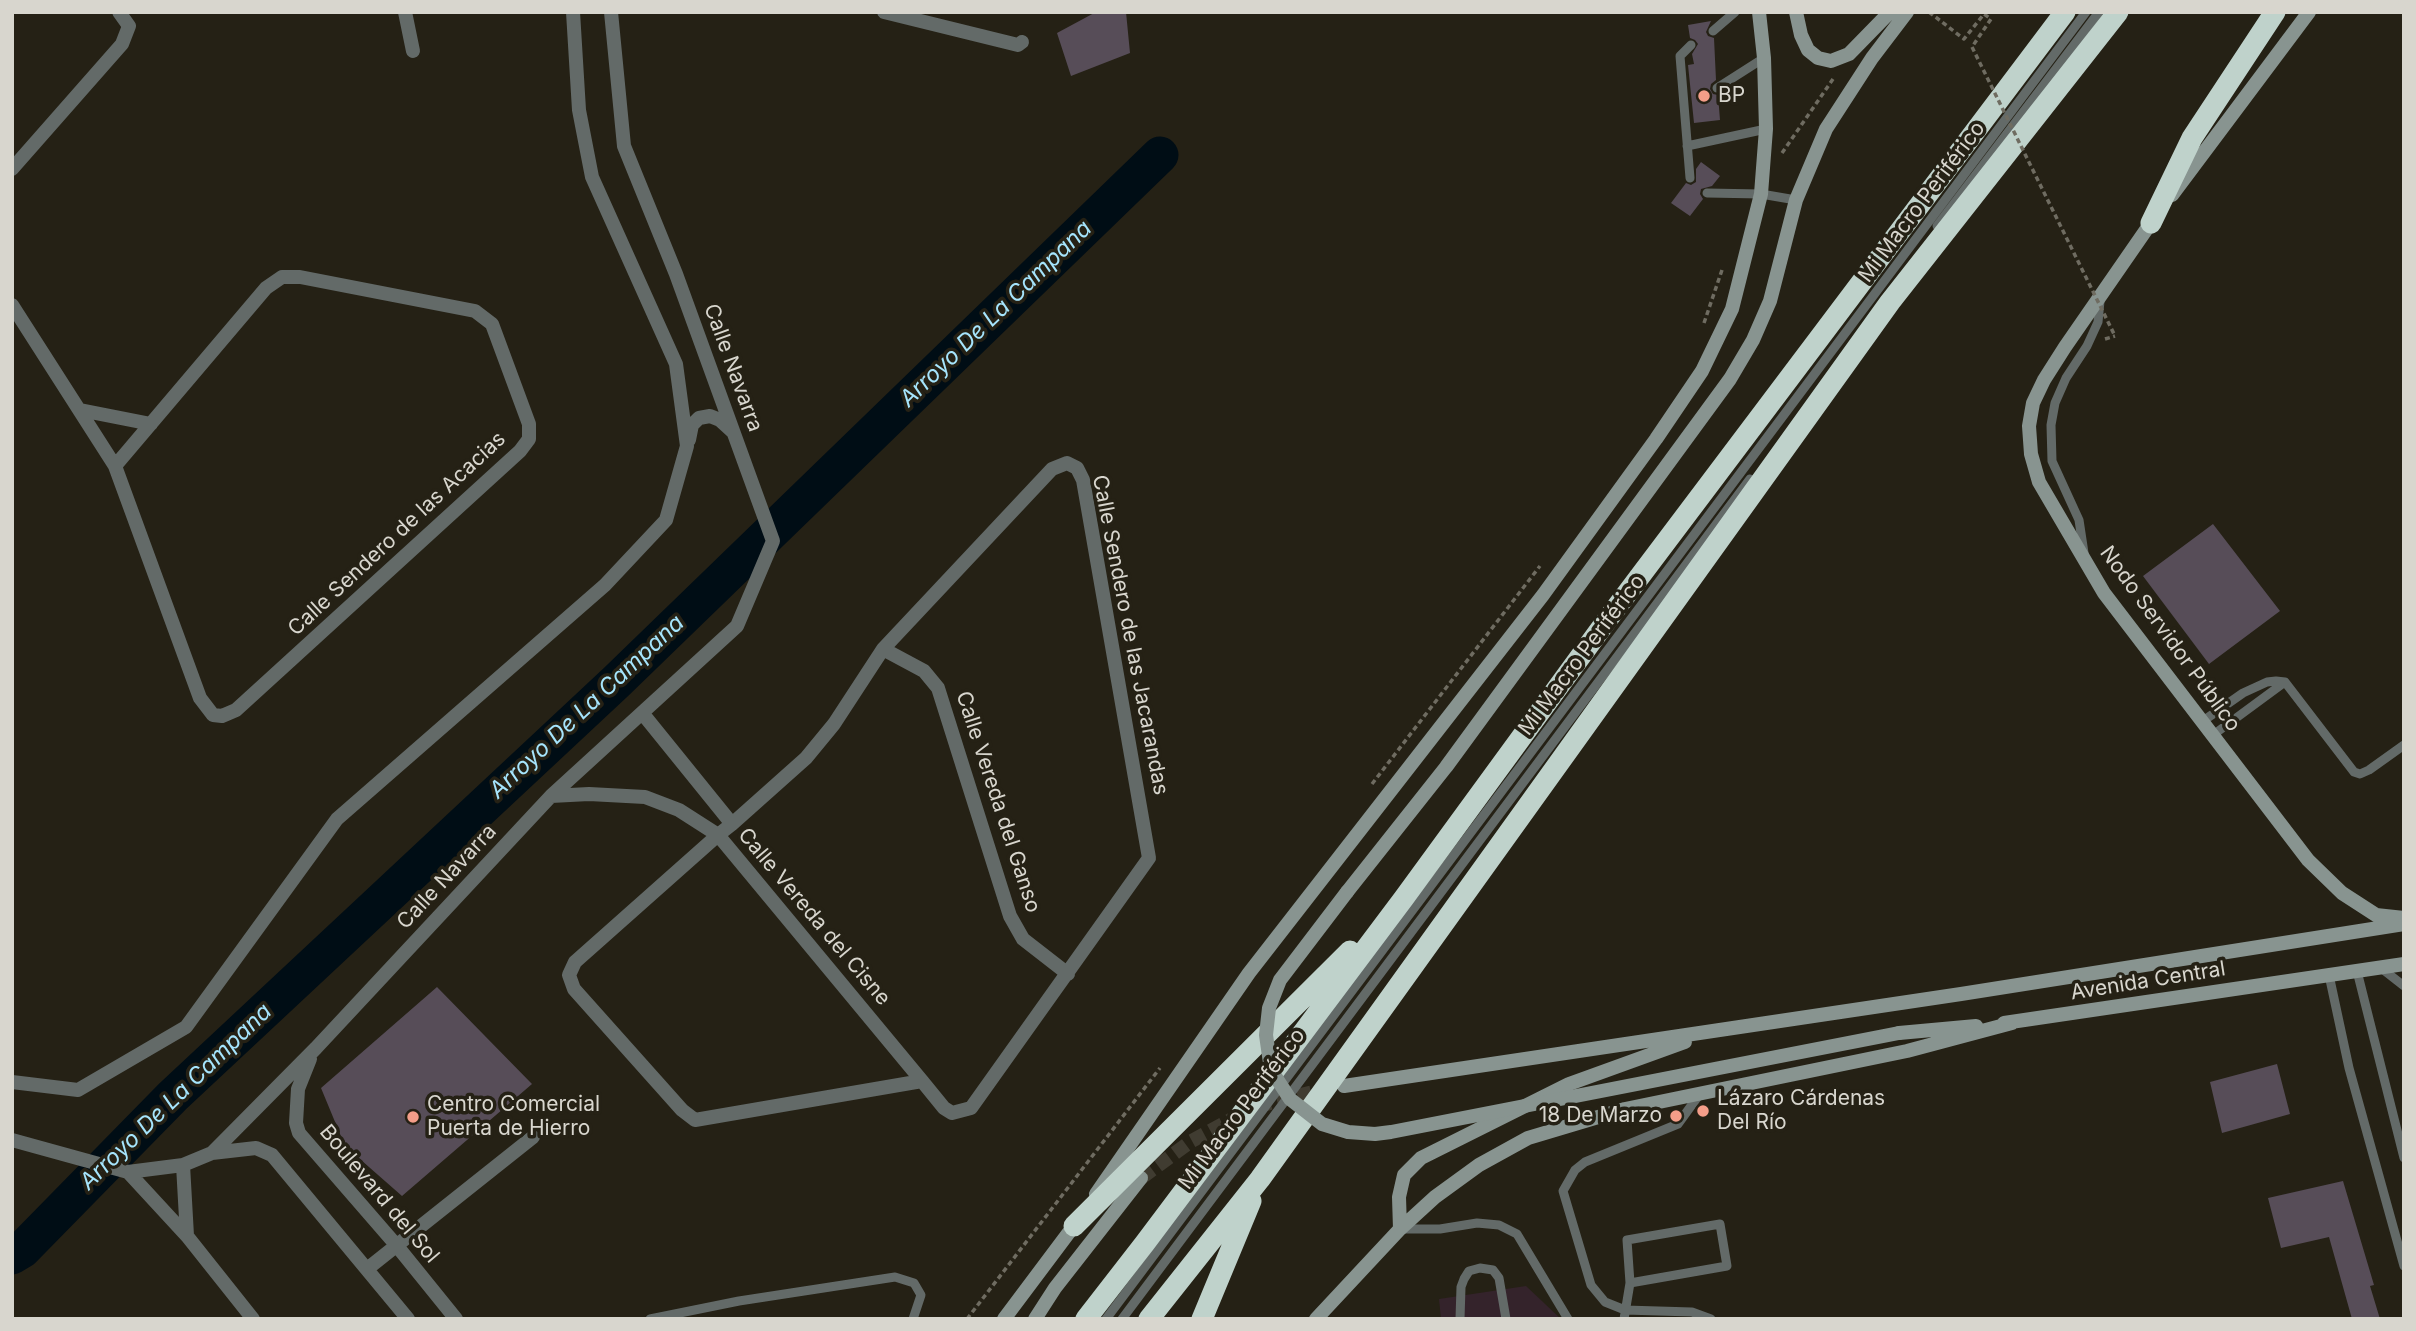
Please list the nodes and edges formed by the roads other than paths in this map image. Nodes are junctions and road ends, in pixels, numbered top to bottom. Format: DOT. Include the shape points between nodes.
graph roads {
  1 [pos="119,12"];
  2 [pos="405,12"];
  3 [pos="573,12"];
  4 [pos="611,12"];
  5 [pos="884,12"];
  6 [pos="1735,12"];
  7 [pos="1759,12"];
  8 [pos="1796,12"];
  9 [pos="1890,12"];
  10 [pos="1908,12"];
  11 [pos="2065,12"];
  12 [pos="2086,12"];
  13 [pos="2099,12"];
  14 [pos="2118,12"];
  15 [pos="2275,12"];
  16 [pos="2309,12"];
  17 [pos="1713,31"];
  18 [pos="1022,42"];
  19 [pos="1691,45"];
  20 [pos="413,51"];
  21 [pos="1764,58"];
  22 [pos="1717,88"];
  23 [pos="1692,103"];
  24 [pos="1684,110"];
  25 [pos="1766,129"];
  26 [pos="1687,146"];
  27 [pos="12,169"];
  28 [pos="1690,178"];
  29 [pos="1707,193"];
  30 [pos="1761,194"];
  31 [pos="1796,200"];
  32 [pos="2151,223"];
  33 [pos="2101,292"];
  34 [pos="12,305"];
  35 [pos="80,411"];
  36 [pos="151,424"];
  37 [pos="735,435"];
  38 [pos="687,446"];
  39 [pos="115,466"];
  40 [pos="2086,561"];
  41 [pos="883,649"];
  42 [pos="2285,682"];
  43 [pos="643,714"];
  44 [pos="2203,722"];
  45 [pos="2213,735"];
  46 [pos="2404,745"];
  47 [pos="551,796"];
  48 [pos="732,824"];
  49 [pos="718,835"];
  50 [pos="1404,898"];
  51 [pos="2404,918"];
  52 [pos="2404,924"];
  53 [pos="2404,964"];
  54 [pos="2381,968"];
  55 [pos="2357,971"];
  56 [pos="1068,974"];
  57 [pos="2329,975"];
  58 [pos="2404,986"];
  59 [pos="2012,1023"];
  60 [pos="1712,1031"];
  61 [pos="316,1048"];
  62 [pos="922,1081"];
  63 [pos="12,1082"];
  64 [pos="1344,1086"];
  65 [pos="1700,1093"];
  66 [pos="971,1108"];
  67 [pos="533,1137"];
  68 [pos="12,1140"];
  69 [pos="212,1153"];
  70 [pos="2404,1158"];
  71 [pos="183,1165"];
  72 [pos="121,1171"];
  73 [pos="1141,1178"];
  74 [pos="1261,1179"];
  75 [pos="1074,1226"];
  76 [pos="1400,1229"];
  77 [pos="187,1236"];
  78 [pos="397,1246"];
  79 [pos="2404,1266"];
  80 [pos="367,1269"];
  81 [pos="1630,1283"];
  82 [pos="1624,1314"];
  83 [pos="253,1319"];
  84 [pos="408,1319"];
  85 [pos="456,1319"];
  86 [pos="650,1319"];
  87 [pos="913,1319"];
  88 [pos="1004,1319"];
  89 [pos="1035,1319"];
  90 [pos="1086,1319"];
  91 [pos="1106,1319"];
  92 [pos="1122,1319"];
  93 [pos="1149,1319"];
  94 [pos="1202,1319"];
  95 [pos="1316,1319"];
  96 [pos="1460,1319"];
  97 [pos="1506,1319"];
  98 [pos="1568,1319"];
  99 [pos="1710,1319"];
  1 -- 27 [label="street" via="129,26 122,44"];
  2 -- 20 [label="street"];
  3 -- 38 [label="street" via="579,110 592,177 676,364"];
  4 -- 37 [label="street, Calle Navarra" via="624,146"];
  5 -- 18 [label="street" via="1018,45"];
  6 -- 17 [label="lane"];
  7 -- 21 [label="main road"];
  8 -- 9 [label="main road" via="1808,50 1830,61 1849,54"];
  10 -- 31 [label="main road, Avenida Central" via="1826,129"];
  11 -- 50 [label="highway" via="1610,616"];
  12 -- 91 [label="lane, Mi Macro Periférico"];
  13 -- 92 [label="lane, Mi Macro Periférico"];
  14 -- 74 [label="highway" via="1890,302"];
  15 -- 32 [label="highway" via="2192,138"];
  16 -- 32 [label="main road, Nodo Servidor Público"];
  19 -- 24 [label="lane" via="1680,56"];
  21 -- 22 [label="lane"];
  21 -- 25 [label="main road"];
  23 -- 24 [label="lane"];
  24 -- 26 [label="lane"];
  25 -- 26 [label="lane"];
  25 -- 30 [label="main road"];
  26 -- 28 [label="lane"];
  29 -- 30 [label="lane"];
  30 -- 31 [label="lane"];
  30 -- 75 [label="main road" via="1732,309 1694,383 1543,595 1250,974"];
  31 -- 59 [label="main road, Avenida Central, bridge" via="1770,301 1730,379 1446,767 1280,980 1269,1007 1270,1063 1282,1088 1300,1108 1322,1124 1362,1135 1899,1032"];
  32 -- 33 [label="main road, Nodo Servidor Público"];
  33 -- 40 [label="lane" via="2098,322 2066,378 2050,425 2052,461 2079,520"];
  33 -- 40 [label="main road, Nodo Servidor Público" via="2044,380 2029,426 2039,482"];
  34 -- 35 [label="street, Calle Sendero de las Acacias"];
  35 -- 36 [label="street"];
  35 -- 39 [label="street, Calle Sendero de las Acacias"];
  36 -- 39 [label="street, Calle Sendero de las Acacias"];
  36 -- 39 [label="street, Calle Sendero de las Acacias" via="266,288 282,277 300,277 475,311 492,324 529,424 529,439 236,710 222,716 213,715 200,698"];
  37 -- 38 [label="street" via="720,420 699,418 692,425"];
  37 -- 43 [label="street, Calle Navarra" via="773,541 737,626"];
  38 -- 63 [label="street" via="666,520 605,585 337,819 186,1027 78,1090"];
  40 -- 44 [label="main road, Nodo Servidor Público" via="2104,593"];
  41 -- 48 [label="street, Calle Sendero de las Jacarandas" via="806,758"];
  41 -- 56 [label="street, Calle Vereda del Ganso" via="923,671 938,688 1010,916 1023,939"];
  41 -- 56 [label="street, Calle Sendero de las Jacarandas" via="1052,469 1067,463 1077,468 1083,480 1149,858"];
  42 -- 44 [label="lane" via="2267,682 2243,693"];
  42 -- 45 [label="lane"];
  42 -- 46 [label="lane" via="2354,772 2369,770"];
  43 -- 47 [label="street, Calle Navarra"];
  43 -- 48 [label="street, Calle Vereda del Cisne"];
  44 -- 45 [label="main road, Nodo Servidor Público"];
  45 -- 51 [label="main road, Nodo Servidor Público" via="2308,860 2342,893 2376,915"];
  47 -- 49 [label="street, Calle Vereda del Cisne" via="645,797 679,810"];
  47 -- 61 [label="street, Calle Navarra"];
  48 -- 49 [label="street, Calle Sendero de las Jacarandas"];
  49 -- 62 [label="street, Calle Vereda del Cisne"];
  49 -- 62 [label="street, Calle Sendero de las Jacarandas" via="575,962 569,975 574,989 695,1120"];
  50 -- 75 [label="highway"];
  50 -- 90 [label="highway"];
  52 -- 60 [label="main road, Avenida Central"];
  53 -- 54 [label="main road, Avenida Central"];
  54 -- 55 [label="main road, Avenida Central"];
  54 -- 58 [label="lane"];
  55 -- 57 [label="main road, Avenida Central"];
  55 -- 70 [label="lane"];
  56 -- 66 [label="street, Calle Sendero de las Jacarandas"];
  57 -- 59 [label="main road, Avenida Central"];
  57 -- 79 [label="lane" via="2349,1068"];
  59 -- 65 [label="main road" via="1907,1051"];
  60 -- 64 [label="main road"];
  60 -- 76 [label="main road" via="1569,1084 1421,1158 1404,1175"];
  61 -- 69 [label="street, Calle Navarra"];
  61 -- 78 [label="street, Boulevard del Sol" via="298,1089 299,1133"];
  62 -- 66 [label="street, Calle Vereda del Cisne" via="952,1113"];
  65 -- 76 [label="main road" via="1596,1116 1528,1138 1457,1180"];
  65 -- 82 [label="lane" via="1678,1124 1585,1162 1563,1192 1591,1285 1605,1302"];
  67 -- 78 [label="street"];
  68 -- 72 [label="street, Calle Navarra"];
  69 -- 71 [label="street, Calle Navarra"];
  69 -- 80 [label="street" via="256,1148 272,1156"];
  71 -- 72 [label="street, Calle Navarra"];
  71 -- 77 [label="street"];
  72 -- 77 [label="street"];
  73 -- 89 [label="main road"];
  74 -- 93 [label="highway"];
  74 -- 94 [label="highway"];
  75 -- 88 [label="main road"];
  76 -- 95 [label="main road"];
  76 -- 98 [label="lane" via="1477,1223 1499,1225 1517,1234"];
  77 -- 83 [label="street"];
  78 -- 80 [label="street"];
  78 -- 85 [label="street, Boulevard del Sol"];
  80 -- 84 [label="street"];
  81 -- 81 [label="lane" via="1627,1240 1720,1224 1727,1266"];
  81 -- 82 [label="lane"];
  82 -- 99 [label="lane" via="1692,1312"];
  86 -- 87 [label="lane" via="895,1277 914,1283 921,1295"];
  96 -- 97 [label="lane" via="1464,1279 1469,1271 1480,1268 1493,1270 1499,1278"];
}
